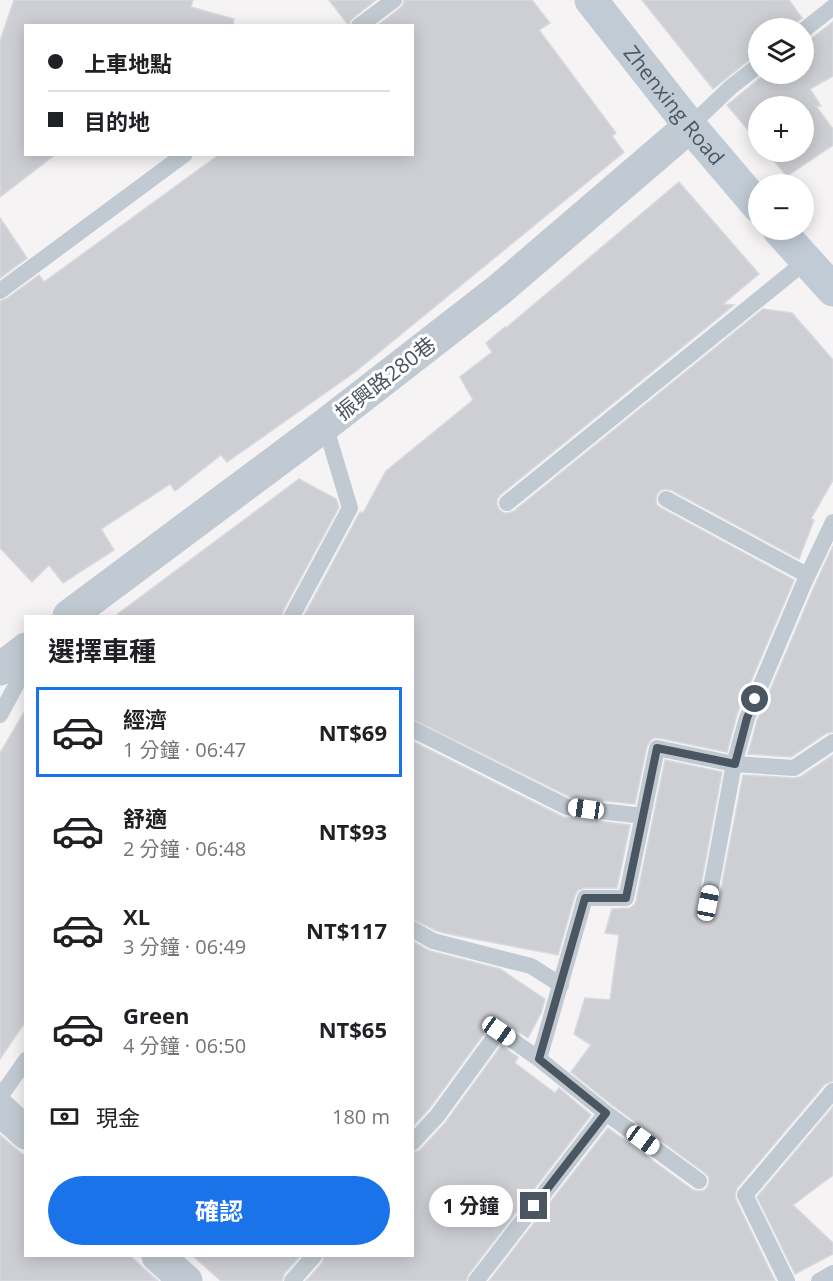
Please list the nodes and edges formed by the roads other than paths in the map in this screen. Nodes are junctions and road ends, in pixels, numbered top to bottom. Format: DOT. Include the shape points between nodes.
graph roads {
  1 [pos="394,0"];
  2 [pos="591,0"];
  3 [pos="833,7"];
  4 [pos="814,22"];
  5 [pos="362,24"];
  6 [pos="748,74"];
  7 [pos="690,126"];
  8 [pos="182,156"];
  9 [pos="748,194"];
  10 [pos="788,240"];
  11 [pos="806,261"];
  12 [pos="833,290"];
  13 [pos="0,291"];
  14 [pos="325,424"];
  15 [pos="666,499"];
  16 [pos="507,503"];
  17 [pos="833,522"];
  18 [pos="807,575"];
  19 [pos="70,615"];
  20 [pos="293,615"];
  21 [pos="24,651"];
  22 [pos="0,669"];
  23 [pos="24,671"];
  24 [pos="0,715"];
  25 [pos="414,730"];
  26 [pos="833,742"];
  27 [pos="735,764"];
  28 [pos="643,816"];
  29 [pos="708,903"];
  30 [pos="414,930"];
  31 [pos="561,985"];
  32 [pos="539,1059"];
  33 [pos="24,1063"];
  34 [pos="833,1091"];
  35 [pos="0,1097"];
  36 [pos="0,1109"];
  37 [pos="606,1113"];
  38 [pos="24,1131"];
  39 [pos="414,1141"];
  40 [pos="699,1181"];
  41 [pos="159,1257"];
  42 [pos="313,1257"];
  43 [pos="833,1273"];
  44 [pos="186,1281"];
  45 [pos="292,1281"];
  46 [pos="476,1281"];
  47 [pos="788,1281"];
  48 [pos="819,1281"];
  1 -- 5 [label="lane"];
  2 -- 7 [label="main road, Zhenxing Road"];
  3 -- 4 [label="lane"];
  6 -- 7 [label="lane"];
  7 -- 9 [label="main road, Zhenxing Road"];
  7 -- 14 [label="street, 振興路280巷" via="500,289"];
  8 -- 13 [label="lane"];
  10 -- 11 [label="main road"];
  11 -- 12 [label="main road"];
  11 -- 16 [label="lane"];
  14 -- 19 [label="street, 振興路280巷"];
  14 -- 20 [label="lane" via="351,508"];
  15 -- 18 [label="lane"];
  17 -- 18 [label="lane"];
  18 -- 27 [label="lane" via="747,718"];
  21 -- 22 [label="street"];
  23 -- 24 [label="lane"];
  25 -- 28 [label="lane" via="567,807"];
  26 -- 27 [label="lane" via="794,768"];
  27 -- 28 [label="lane" via="657,748"];
  27 -- 29 [label="lane"];
  28 -- 31 [label="lane" via="626,898 585,898"];
  30 -- 31 [label="lane" via="433,941 531,966"];
  31 -- 32 [label="lane"];
  32 -- 37 [label="lane"];
  32 -- 39 [label="lane" via="499,1031"];
  33 -- 35 [label="lane"];
  34 -- 47 [label="lane" via="745,1195"];
  36 -- 38 [label="street"];
  37 -- 40 [label="lane"];
  37 -- 46 [label="lane"];
  41 -- 44 [label="street"];
  42 -- 45 [label="lane"];
  43 -- 48 [label="lane"];
}
